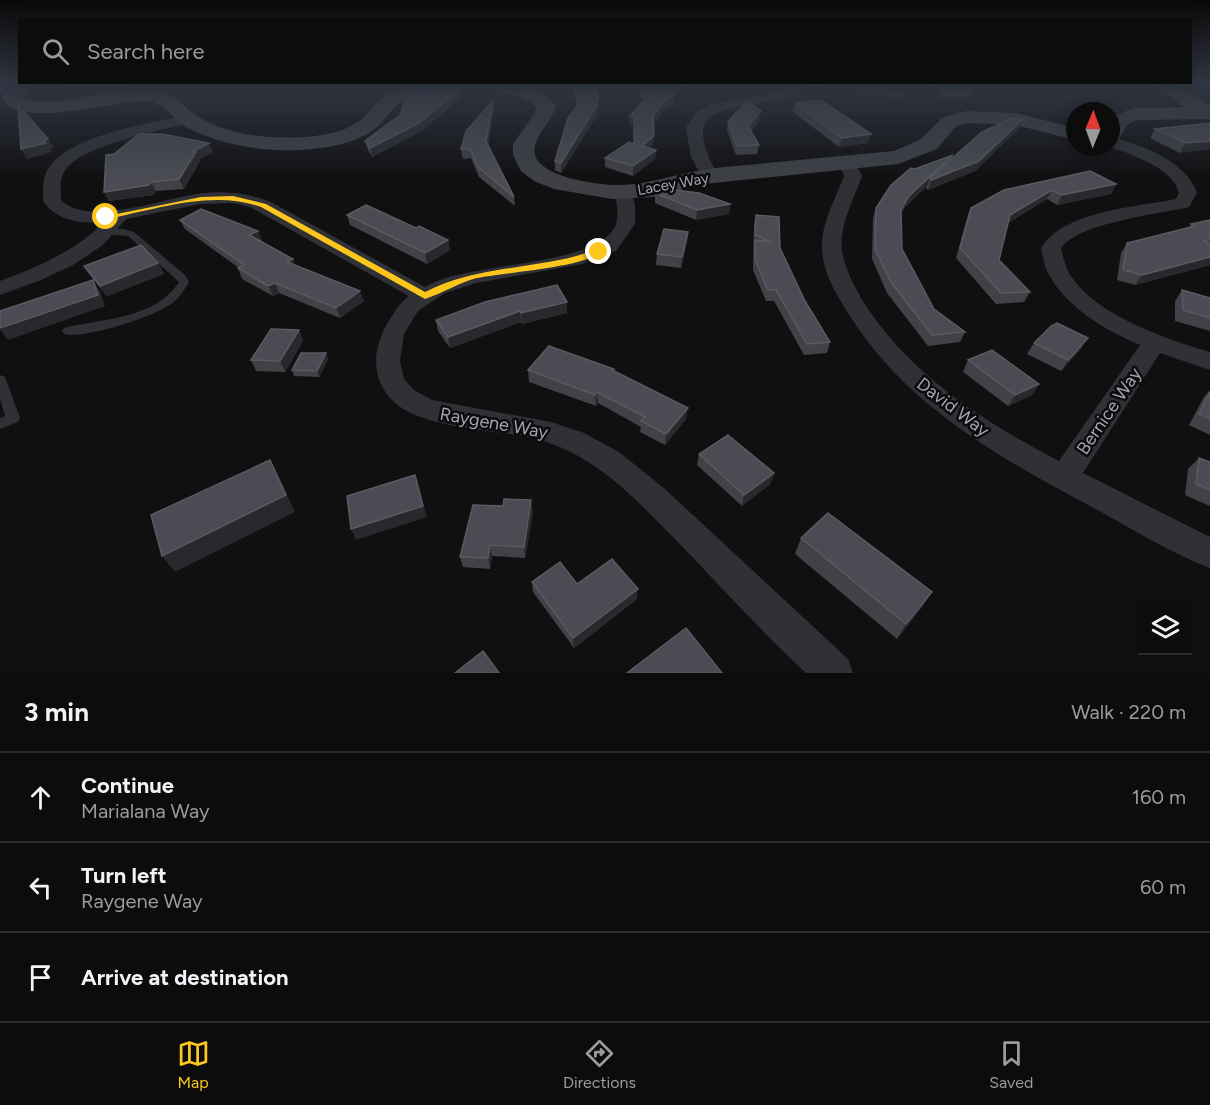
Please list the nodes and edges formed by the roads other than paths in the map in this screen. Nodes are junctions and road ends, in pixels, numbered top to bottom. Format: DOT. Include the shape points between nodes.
graph roads {
  1 [pos="186,116"];
  2 [pos="374,116"];
  3 [pos="542,116"];
  4 [pos="700,116"];
  5 [pos="188,119"];
  6 [pos="1066,132"];
  7 [pos="1120,145"];
  8 [pos="846,164"];
  9 [pos="710,177"];
  10 [pos="624,192"];
  11 [pos="120,215"];
  12 [pos="106,232"];
  13 [pos="0,288"];
  14 [pos="425,296"];
  15 [pos="68,330"];
  16 [pos="1155,343"];
  17 [pos="1210,361"];
  18 [pos="0,380"];
  19 [pos="0,424"];
  20 [pos="1064,478"];
  21 [pos="1210,552"];
  22 [pos="834,673"];
  1 -- 5 [label="street, Lacey Way"];
  2 -- 5 [label="street, Lacey Way" via="362,128 340,137 286,145 208,130"];
  3 -- 10 [label="street, Lacey Way" via="524,144 529,166 563,184"];
  4 -- 9 [label="street" via="694,129 699,157"];
  5 -- 11 [label="street" via="93,145 58,167 52,201 58,210 82,217"];
  6 -- 8 [label="street, Lacey Way" via="1016,119 966,117 945,124 929,144 915,151 890,159"];
  7 -- 16 [label="street" via="1177,165 1196,181 1196,196 1183,203 1067,232 1054,243 1052,258 1060,277 1082,300"];
  8 -- 9 [label="street, Lacey Way"];
  8 -- 20 [label="street, David Way" via="854,176 836,217 832,250 845,290 864,321 904,369 945,403"];
  9 -- 10 [label="street, Lacey Way"];
  10 -- 14 [label="street, Raygene Way" via="623,230 599,252 474,276"];
  11 -- 12 [label="street"];
  11 -- 14 [label="street" via="201,199 250,201"];
  12 -- 13 [label="street" via="67,259"];
  12 -- 15 [label="lane" via="131,234 181,277 182,288 158,306 125,322"];
  14 -- 22 [label="street, Raygene Way" via="398,321 389,341 389,375 402,394 442,415 510,423 555,434 606,458 648,492"];
  16 -- 17 [label="street"];
  16 -- 20 [label="street, Bernice Way"];
  18 -- 19 [label="lane" via="14,418"];
  20 -- 21 [label="street, David Way"];
}
